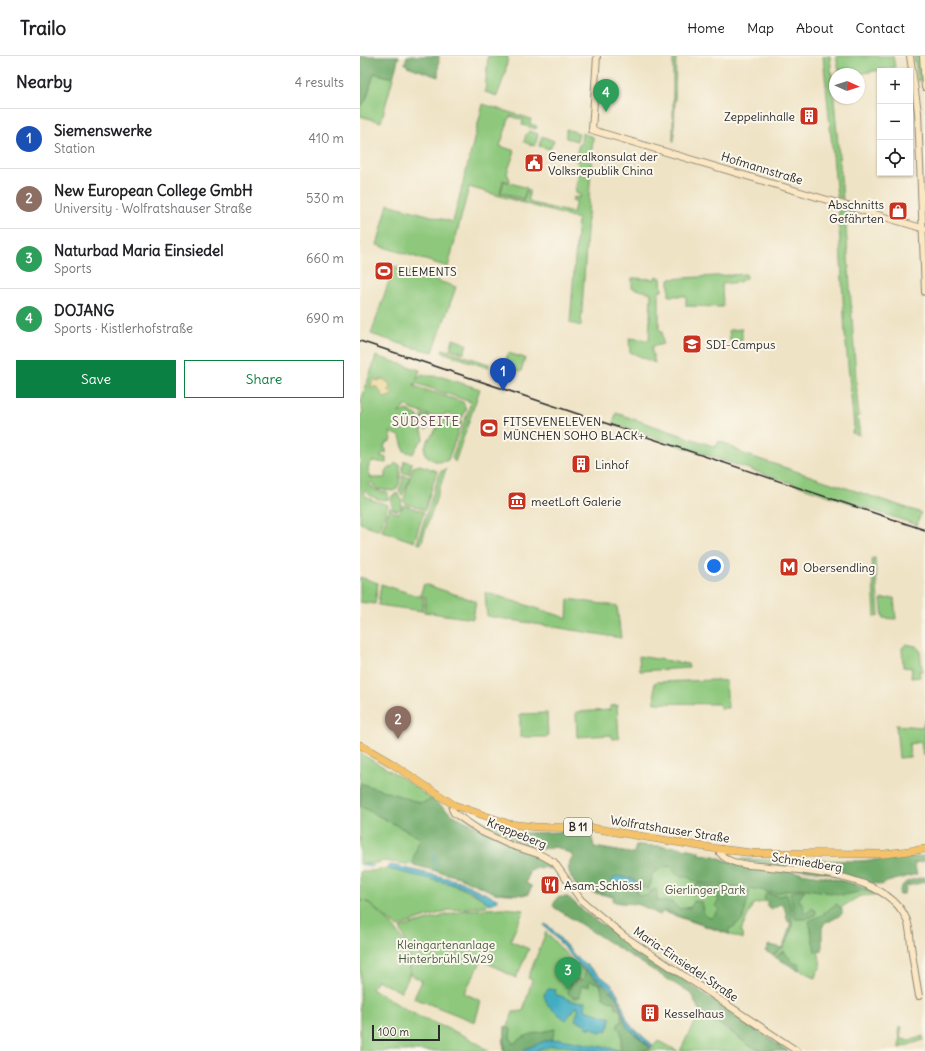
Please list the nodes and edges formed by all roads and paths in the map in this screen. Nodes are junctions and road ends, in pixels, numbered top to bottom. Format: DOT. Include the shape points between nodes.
graph roads {
  1 [pos="597,56"];
  2 [pos="910,56"];
  3 [pos="923,56"];
  4 [pos="925,87"];
  5 [pos="924,228"];
  6 [pos="925,292"];
  7 [pos="360,745"];
  8 [pos="454,805"];
  9 [pos="721,849"];
  10 [pos="925,849"];
  11 [pos="571,886"];
  12 [pos="919,996"];
  13 [pos="797,1051"];
  1 -- 5 [label="street, Hofmannstraße" via="592,130"];
  2 -- 5 [label="street" via="918,112"];
  3 -- 4 [label="street"];
  5 -- 6 [label="street"];
  7 -- 8 [label="main road, Wolfratshauser Straße / B 11"];
  8 -- 9 [label="main road, Wolfratshauser Straße / B 11" via="499,822 516,825 592,828"];
  8 -- 11 [label="street, Kreppeberg" via="454,813 482,832 548,858 562,871"];
  9 -- 10 [label="main road, Wolfratshauser Straße / B 11" via="761,853 884,854"];
  9 -- 12 [label="street, Schmiedberg" via="720,853 725,859 742,864 827,875 858,882 882,892 893,900 903,912 908,924"];
  11 -- 13 [label="street, Maria-Einsiedel-Straße" via="581,900 624,936"];
}
